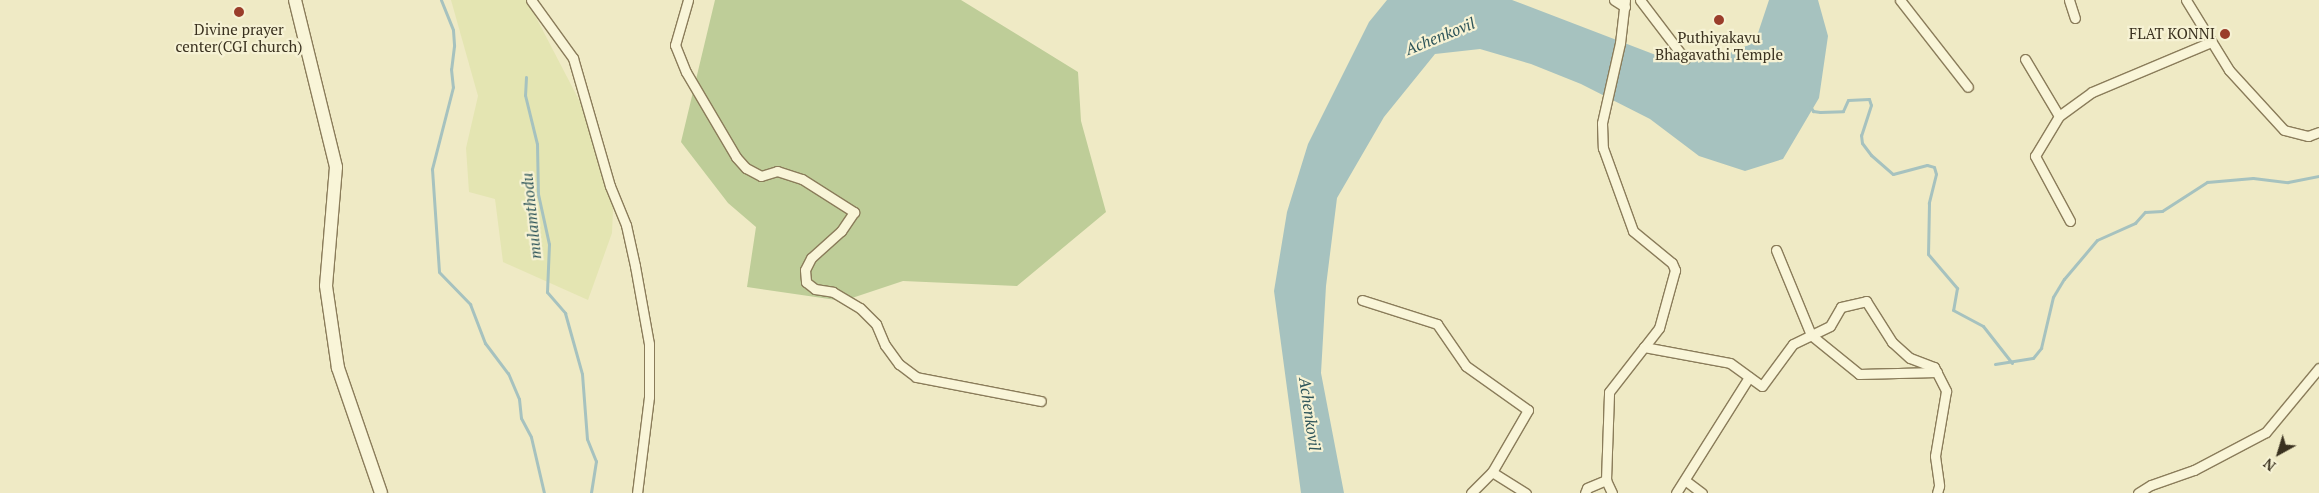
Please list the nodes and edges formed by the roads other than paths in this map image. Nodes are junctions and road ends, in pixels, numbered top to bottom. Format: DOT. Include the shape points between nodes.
graph roads {
  1 [pos="295,0"];
  2 [pos="532,0"];
  3 [pos="688,0"];
  4 [pos="1614,0"];
  5 [pos="1640,0"];
  6 [pos="1900,0"];
  7 [pos="2069,0"];
  8 [pos="2186,0"];
  9 [pos="1625,4"];
  10 [pos="2075,18"];
  11 [pos="2211,42"];
  12 [pos="1685,59"];
  13 [pos="2025,59"];
  14 [pos="1968,87"];
  15 [pos="2059,116"];
  16 [pos="2319,132"];
  17 [pos="2070,221"];
  18 [pos="1776,250"];
  19 [pos="1362,300"];
  20 [pos="1811,334"];
  21 [pos="1644,347"];
  22 [pos="2319,368"];
  23 [pos="1937,372"];
  24 [pos="1749,376"];
  25 [pos="1041,401"];
  26 [pos="1492,472"];
  27 [pos="1606,480"];
  28 [pos="1686,481"];
  29 [pos="381,493"];
  30 [pos="637,493"];
  31 [pos="1471,493"];
  32 [pos="1526,493"];
  33 [pos="1585,493"];
  34 [pos="1612,493"];
  35 [pos="1676,493"];
  36 [pos="1702,493"];
  37 [pos="1936,493"];
  38 [pos="2138,493"];
  1 -- 29 [label="main road" via="336,166 326,286 338,368"];
  2 -- 30 [label="street" via="573,58 610,186 626,225 635,266 649,344 649,397"];
  3 -- 25 [label="street" via="675,45 686,72 736,157 746,168 761,176 777,171 802,179 854,212 841,231 811,258 805,270 806,282 815,289 834,292 860,308 876,324 898,364 916,377"];
  4 -- 9 [label="street"];
  5 -- 12 [label="street"];
  6 -- 14 [label="street"];
  7 -- 10 [label="street"];
  8 -- 11 [label="street"];
  9 -- 21 [label="street" via="1620,43 1602,122 1603,148 1633,230 1672,263 1675,270 1659,328"];
  11 -- 15 [label="street" via="2092,92"];
  11 -- 16 [label="street" via="2229,70 2284,130 2308,136"];
  13 -- 15 [label="street"];
  15 -- 17 [label="street" via="2035,156"];
  18 -- 20 [label="street"];
  19 -- 26 [label="street" via="1437,324 1466,366 1528,410"];
  20 -- 23 [label="street" via="1859,374"];
  20 -- 23 [label="street" via="1830,326 1841,307 1866,302 1892,342 1910,358 1934,366"];
  20 -- 24 [label="street" via="1793,344 1762,386"];
  21 -- 24 [label="street" via="1730,363"];
  21 -- 27 [label="street" via="1610,392"];
  22 -- 38 [label="street" via="2266,432 2194,470"];
  23 -- 37 [label="street" via="1946,391 1935,456 1939,486"];
  24 -- 28 [label="street"];
  26 -- 31 [label="street"];
  26 -- 32 [label="street"];
  27 -- 33 [label="street" via="1587,488"];
  27 -- 34 [label="street"];
  28 -- 35 [label="street"];
  28 -- 36 [label="street"];
}
